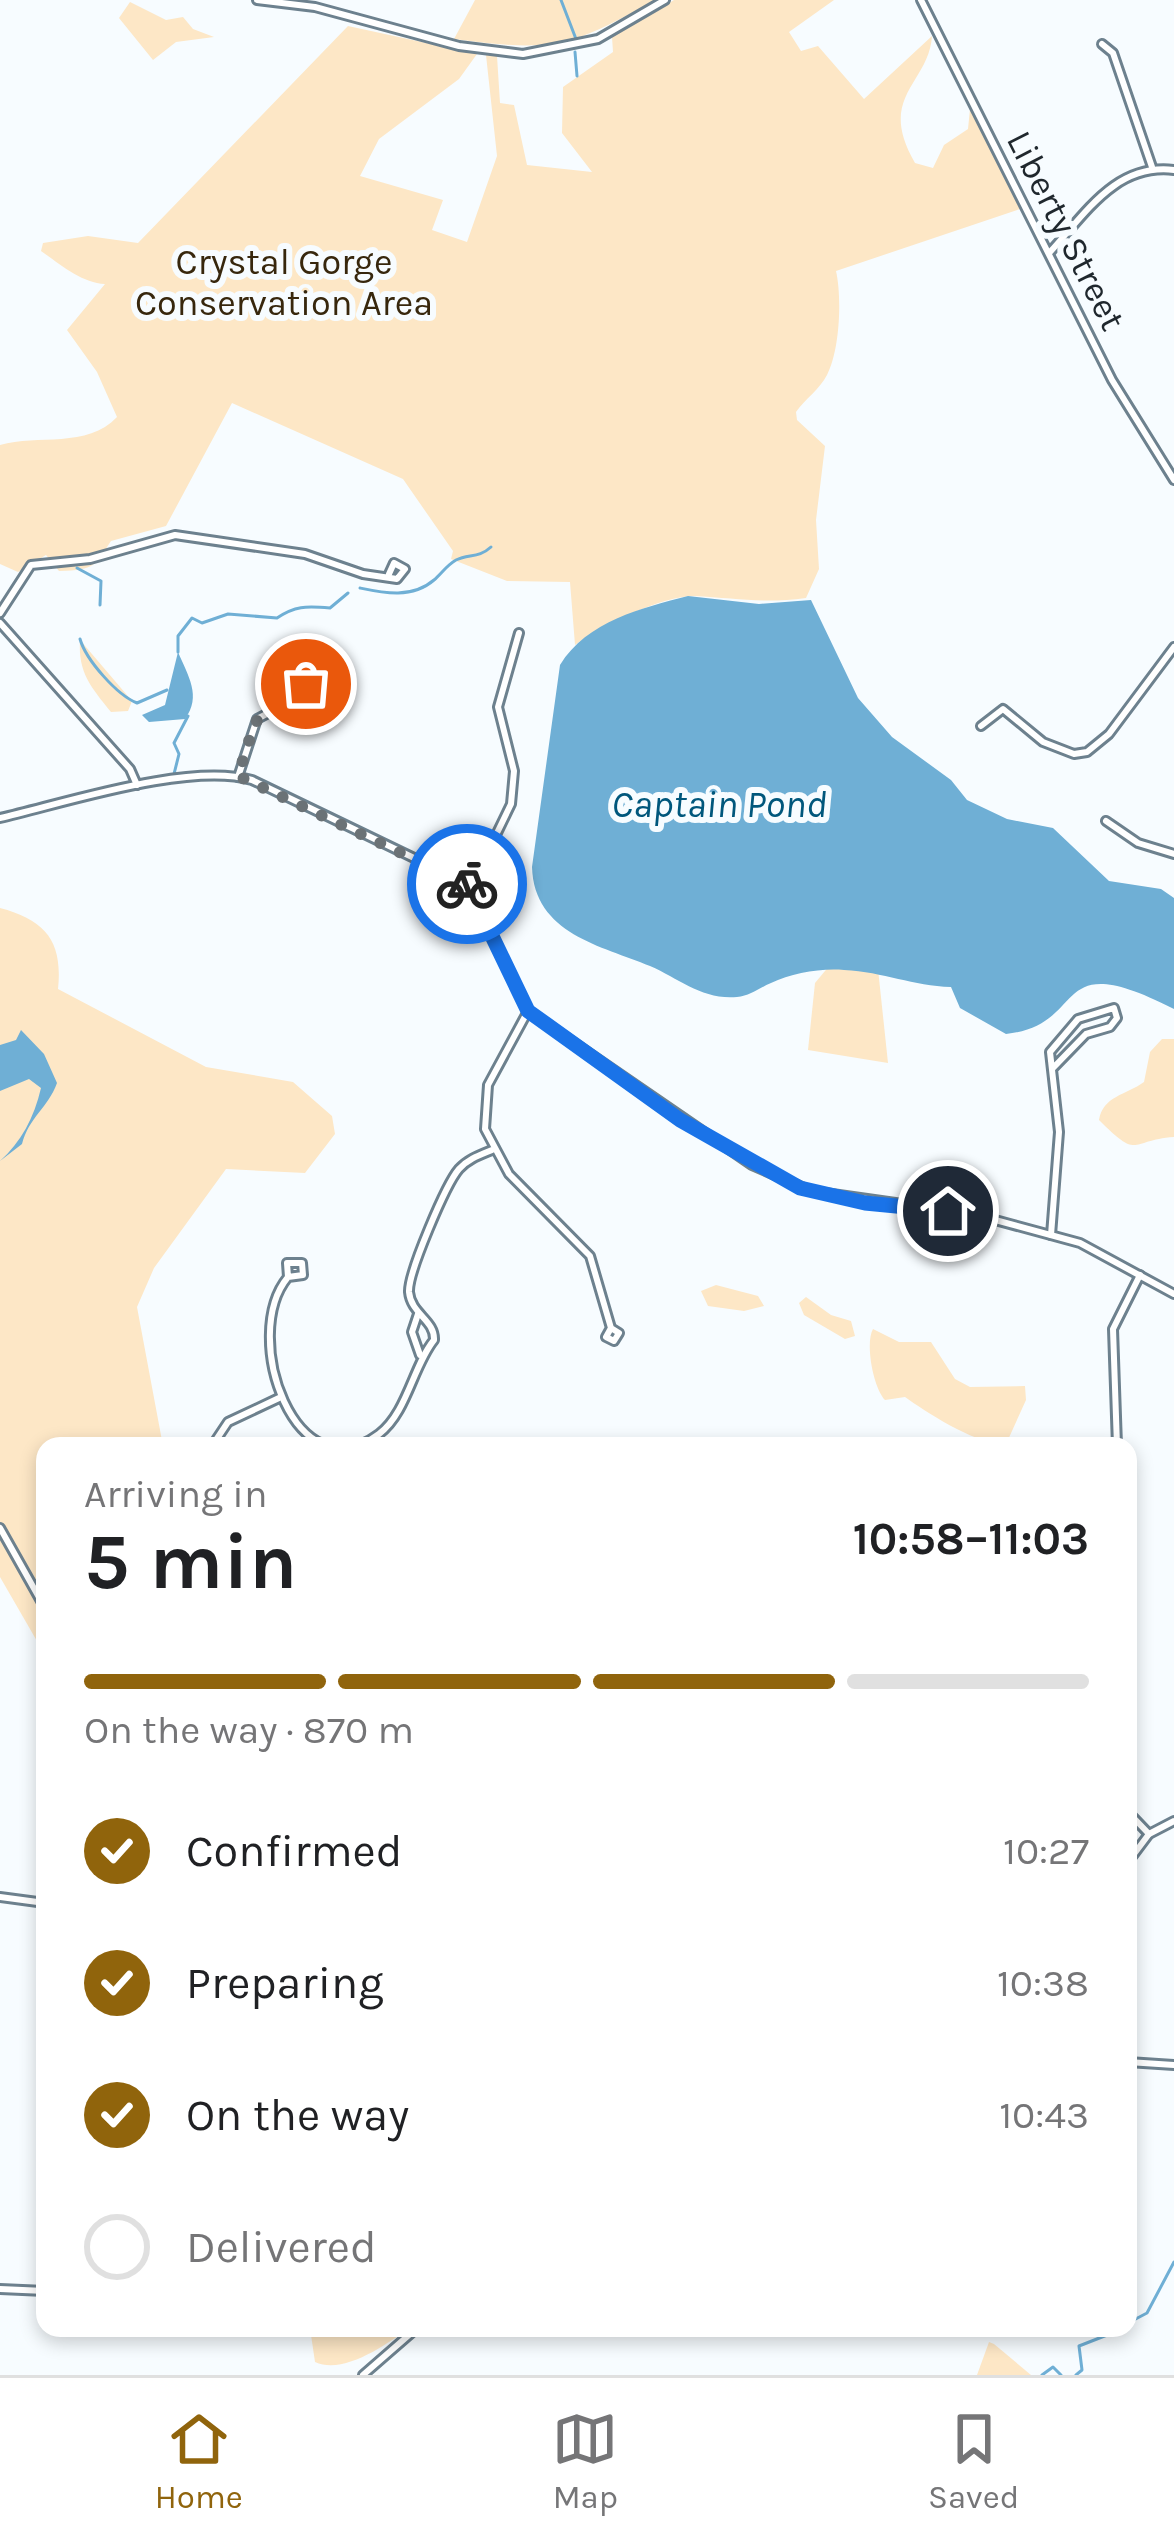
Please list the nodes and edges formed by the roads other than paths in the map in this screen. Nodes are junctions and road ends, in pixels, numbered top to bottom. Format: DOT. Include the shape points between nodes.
graph roads {
  1 [pos="257,0"];
  2 [pos="665,0"];
  3 [pos="921,0"];
  4 [pos="1102,44"];
  5 [pos="1152,167"];
  6 [pos="1174,170"];
  7 [pos="1048,253"];
  8 [pos="1174,454"];
  9 [pos="1162,463"];
  10 [pos="1174,480"];
  11 [pos="389,574"];
  12 [pos="0,613"];
  13 [pos="0,623"];
  14 [pos="519,633"];
  15 [pos="1174,647"];
  16 [pos="297,698"];
  17 [pos="981,726"];
  18 [pos="238,776"];
  19 [pos="137,785"];
  20 [pos="0,818"];
  21 [pos="1106,821"];
  22 [pos="1174,854"];
  23 [pos="459,878"];
  24 [pos="528,1011"];
  25 [pos="1053,1069"];
  26 [pos="492,1150"];
  27 [pos="1051,1235"];
  28 [pos="1140,1275"];
  29 [pos="288,1276"];
  30 [pos="1174,1294"];
  31 [pos="418,1314"];
  32 [pos="610,1328"];
  33 [pos="420,1355"];
  34 [pos="279,1398"];
  35 [pos="218,1437"];
  36 [pos="315,1437"];
  37 [pos="369,1437"];
  38 [pos="1116,1437"];
  39 [pos="0,1528"];
  40 [pos="36,1592"];
  41 [pos="1137,1821"];
  42 [pos="1174,1821"];
  43 [pos="1149,1834"];
  44 [pos="1137,1850"];
  45 [pos="0,1897"];
  46 [pos="36,1902"];
  47 [pos="1137,2063"];
  48 [pos="1174,2065"];
  49 [pos="0,2289"];
  50 [pos="36,2291"];
  51 [pos="407,2337"];
  52 [pos="363,2375"];
  1 -- 2 [label="street" via="478,50 536,54 613,32"];
  3 -- 7 [label="street, Liberty Street"];
  4 -- 5 [label="street" via="1114,57"];
  5 -- 6 [label="street"];
  5 -- 7 [label="street" via="1116,182"];
  7 -- 9 [label="street, Liberty Street"];
  8 -- 9 [label="street"];
  9 -- 10 [label="street, Liberty Street"];
  11 -- 12 [label="street" via="164,536 90,559 31,565"];
  13 -- 19 [label="street"];
  14 -- 23 [label="street" via="498,707 514,771 512,804"];
  15 -- 17 [label="street" via="1087,752 1043,742 1003,710"];
  16 -- 18 [label="street" via="257,719"];
  18 -- 19 [label="street"];
  18 -- 23 [label="street"];
  19 -- 20 [label="street"];
  21 -- 22 [label="street"];
  23 -- 24 [label="street" via="480,904"];
  24 -- 26 [label="street" via="484,1095"];
  24 -- 27 [label="street" via="704,1136 790,1184"];
  25 -- 25 [label="street" via="1052,1047 1074,1022 1114,1008 1110,1028 1086,1034"];
  25 -- 27 [label="street" via="1059,1132"];
  26 -- 31 [label="street" via="463,1164 449,1187 411,1278"];
  26 -- 32 [label="street" via="590,1256"];
  27 -- 28 [label="street"];
  28 -- 30 [label="street"];
  28 -- 38 [label="street" via="1111,1340"];
  29 -- 34 [label="street" via="269,1316"];
  31 -- 33 [label="street" via="412,1332"];
  31 -- 33 [label="street" via="435,1335"];
  33 -- 37 [label="street" via="386,1428"];
  34 -- 35 [label="street" via="228,1422"];
  34 -- 36 [label="street"];
  39 -- 40 [label="street"];
  41 -- 43 [label="street"];
  42 -- 43 [label="street"];
  43 -- 44 [label="street"];
  45 -- 46 [label="street"];
  47 -- 48 [label="street"];
  49 -- 50 [label="street"];
  51 -- 52 [label="street"];
}
